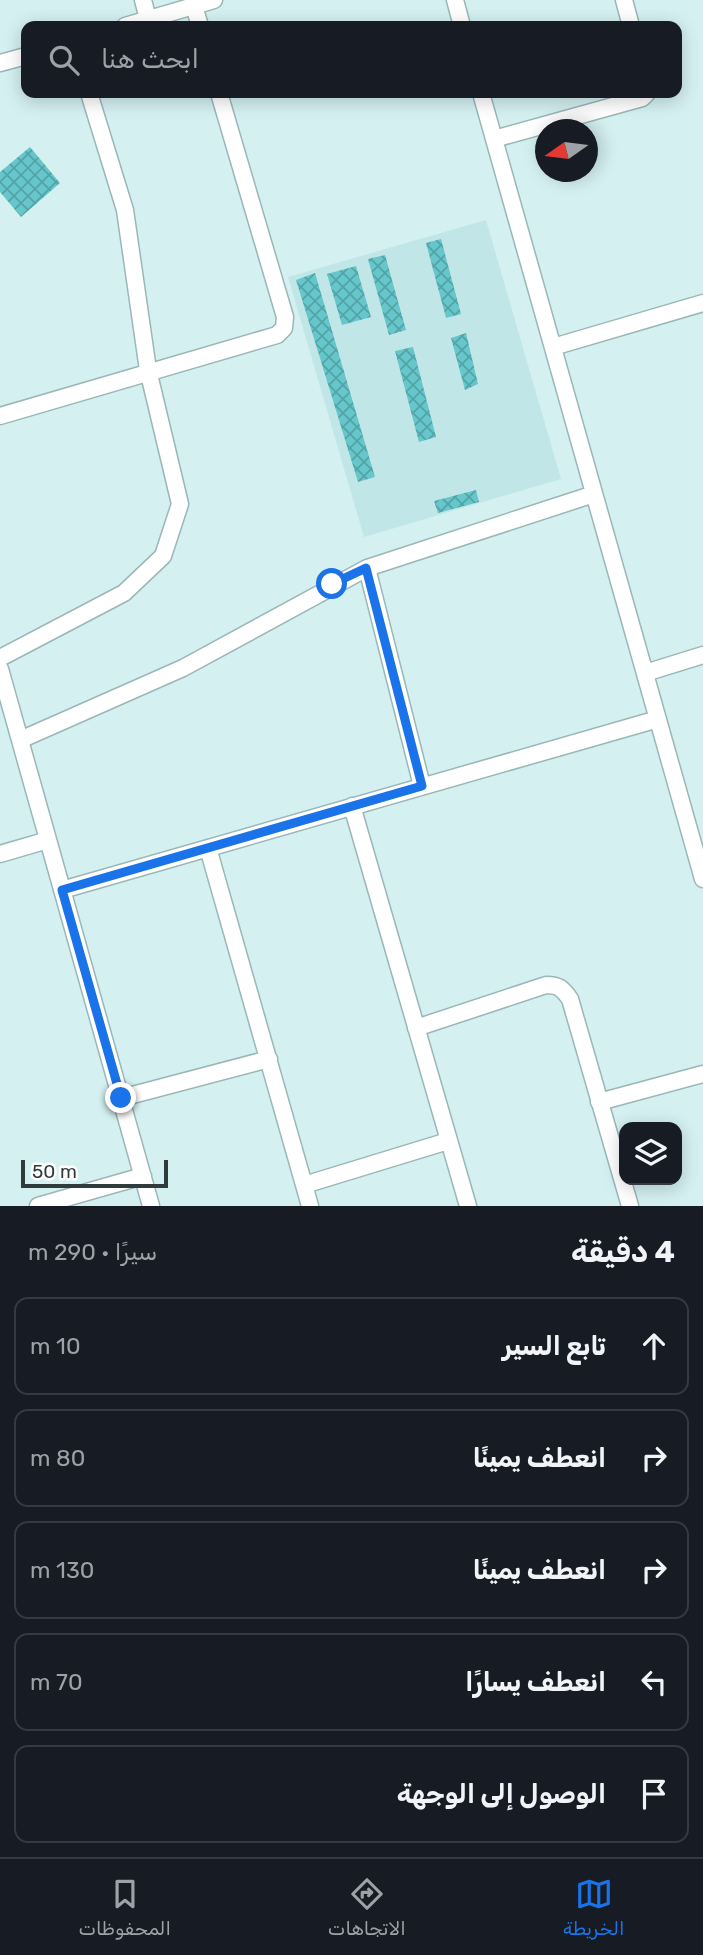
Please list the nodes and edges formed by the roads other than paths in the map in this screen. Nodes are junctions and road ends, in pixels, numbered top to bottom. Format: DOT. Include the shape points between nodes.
graph roads {
  1 [pos="143,0"];
  2 [pos="214,0"];
  3 [pos="455,0"];
  4 [pos="624,0"];
  5 [pos="194,6"];
  6 [pos="148,19"];
  7 [pos="141,21"];
  8 [pos="198,21"];
  9 [pos="461,21"];
  10 [pos="630,21"];
  11 [pos="21,57"];
  12 [pos="0,63"];
  13 [pos="91,98"];
  14 [pos="220,98"];
  15 [pos="482,98"];
  16 [pos="642,98"];
  17 [pos="494,139"];
  18 [pos="703,303"];
  19 [pos="553,347"];
  20 [pos="148,370"];
  21 [pos="0,416"];
  22 [pos="594,494"];
  23 [pos="366,568"];
  24 [pos="703,655"];
  25 [pos="0,658"];
  26 [pos="0,669"];
  27 [pos="645,673"];
  28 [pos="658,719"];
  29 [pos="20,740"];
  30 [pos="422,786"];
  31 [pos="352,806"];
  32 [pos="48,840"];
  33 [pos="208,848"];
  34 [pos="0,854"];
  35 [pos="703,879"];
  36 [pos="62,890"];
  37 [pos="416,1028"];
  38 [pos="269,1059"];
  39 [pos="703,1074"];
  40 [pos="121,1098"];
  41 [pos="599,1102"];
  42 [pos="448,1141"];
  43 [pos="143,1176"];
  44 [pos="304,1185"];
  45 [pos="38,1206"];
  46 [pos="151,1206"];
  47 [pos="310,1206"];
  48 [pos="468,1206"];
  49 [pos="630,1206"];
  1 -- 6 [label="street"];
  2 -- 5 [label="street"];
  3 -- 9 [label="street"];
  4 -- 10 [label="street"];
  5 -- 6 [label="street"];
  5 -- 8 [label="street"];
  6 -- 7 [label="street"];
  11 -- 12 [label="street"];
  13 -- 20 [label="street" via="125,210"];
  14 -- 20 [label="street" via="286,323 277,335"];
  15 -- 17 [label="street"];
  16 -- 17 [label="street"];
  17 -- 19 [label="street"];
  18 -- 19 [label="street"];
  19 -- 22 [label="street"];
  20 -- 21 [label="street"];
  20 -- 25 [label="street" via="180,504 163,556 124,593"];
  22 -- 23 [label="street"];
  22 -- 27 [label="street"];
  23 -- 29 [label="street" via="183,668"];
  23 -- 30 [label="street"];
  24 -- 27 [label="street"];
  26 -- 29 [label="street"];
  27 -- 28 [label="street"];
  28 -- 30 [label="street"];
  28 -- 35 [label="street"];
  29 -- 32 [label="street"];
  30 -- 31 [label="street"];
  31 -- 33 [label="street"];
  31 -- 37 [label="street"];
  32 -- 34 [label="street"];
  32 -- 36 [label="street"];
  33 -- 36 [label="street"];
  33 -- 38 [label="street"];
  36 -- 40 [label="street"];
  37 -- 41 [label="street" via="557,985 569,999"];
  37 -- 42 [label="street"];
  38 -- 40 [label="street"];
  38 -- 44 [label="street"];
  39 -- 41 [label="street"];
  40 -- 43 [label="street"];
  41 -- 49 [label="street"];
  42 -- 44 [label="street"];
  42 -- 48 [label="street"];
  43 -- 45 [label="street"];
  43 -- 46 [label="street"];
  44 -- 47 [label="street"];
}
